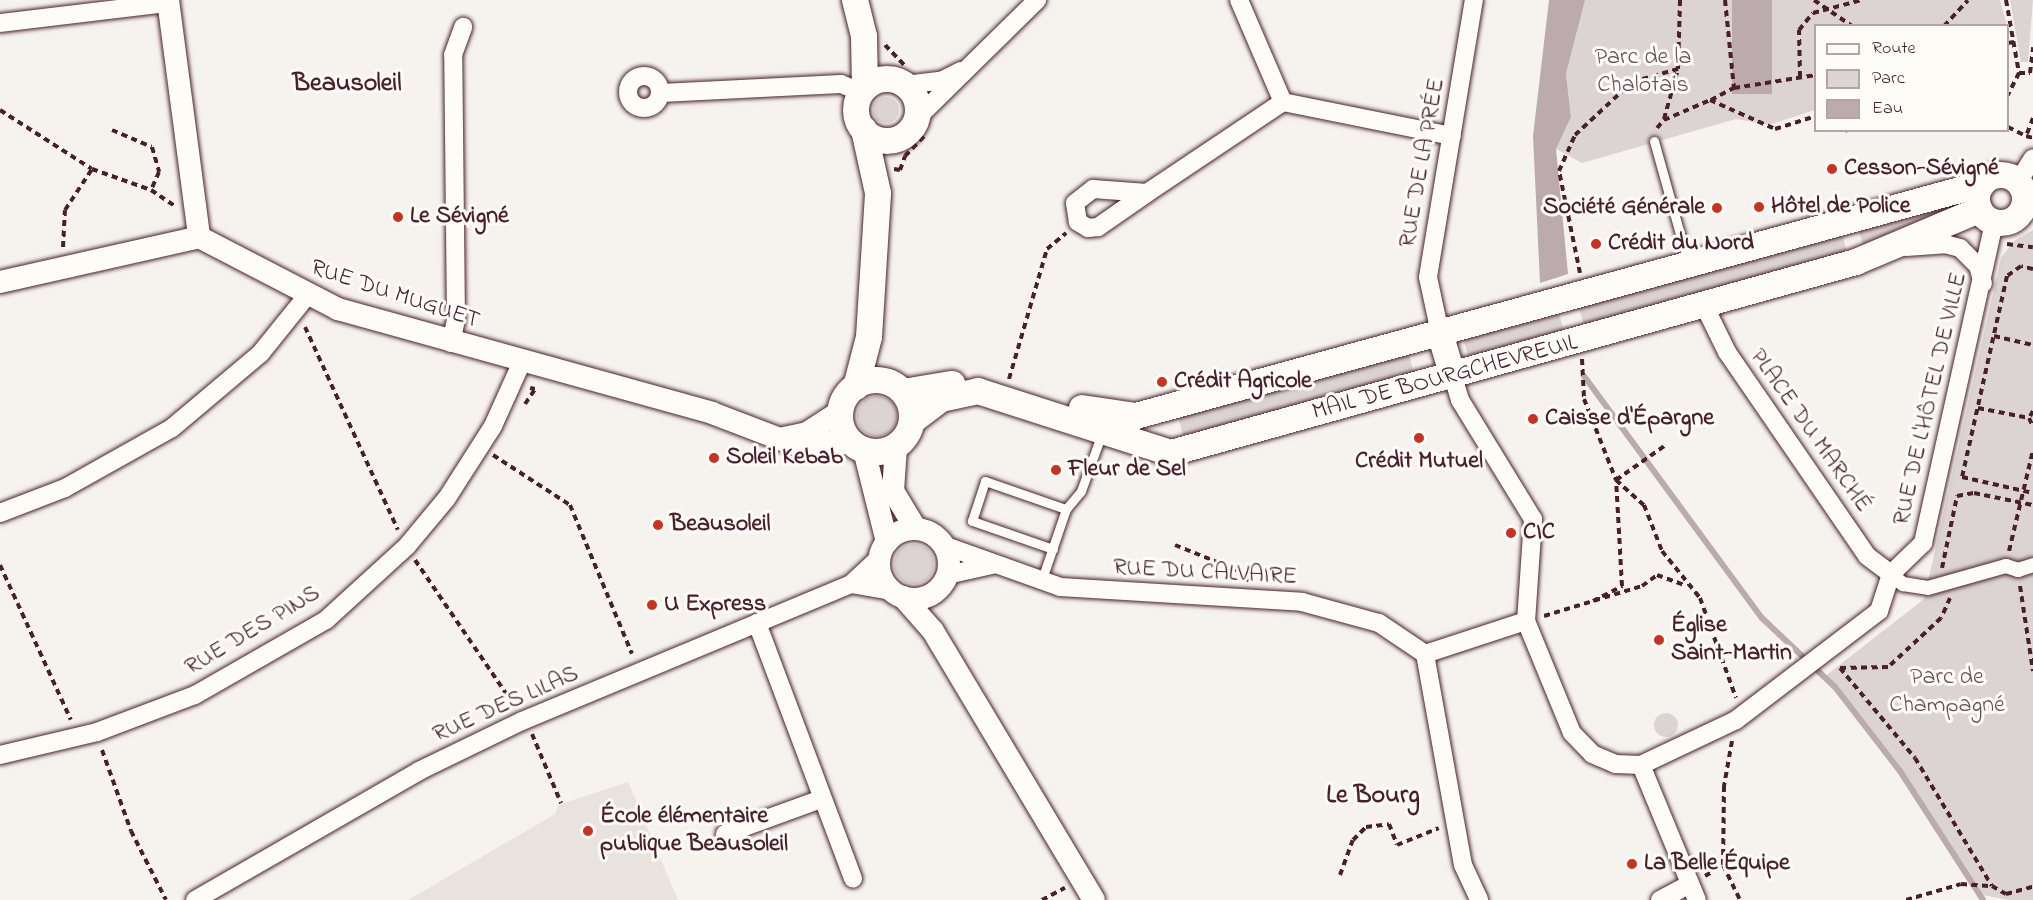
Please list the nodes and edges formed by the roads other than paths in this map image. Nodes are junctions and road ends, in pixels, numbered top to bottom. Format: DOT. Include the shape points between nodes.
graph roads {
  1 [pos="855,0"];
  2 [pos="1037,0"];
  3 [pos="1239,0"];
  4 [pos="1474,0"];
  5 [pos="168,2"];
  6 [pos="0,23"];
  7 [pos="463,27"];
  8 [pos="864,36"];
  9 [pos="965,68"];
  10 [pos="898,82"];
  11 [pos="863,90"];
  12 [pos="661,93"];
  13 [pos="1283,102"];
  14 [pos="910,127"];
  15 [pos="864,130"];
  16 [pos="1452,136"];
  17 [pos="1654,141"];
  18 [pos="2033,158"];
  19 [pos="1982,184"];
  20 [pos="878,193"];
  21 [pos="1147,193"];
  22 [pos="2026,195"];
  23 [pos="1987,225"];
  24 [pos="199,237"];
  25 [pos="1889,249"];
  26 [pos="1689,265"];
  27 [pos="0,282"];
  28 [pos="1983,283"];
  29 [pos="306,297"];
  30 [pos="1704,304"];
  31 [pos="1440,333"];
  32 [pos="869,337"];
  33 [pos="451,343"];
  34 [pos="519,374"];
  35 [pos="1453,377"];
  36 [pos="856,387"];
  37 [pos="896,387"];
  38 [pos="841,411"];
  39 [pos="912,421"];
  40 [pos="1103,431"];
  41 [pos="779,438"];
  42 [pos="858,446"];
  43 [pos="896,447"];
  44 [pos="1066,509"];
  45 [pos="0,513"];
  46 [pos="916,529"];
  47 [pos="943,545"];
  48 [pos="1053,549"];
  49 [pos="884,550"];
  50 [pos="992,565"];
  51 [pos="2033,565"];
  52 [pos="1891,574"];
  53 [pos="1041,582"];
  54 [pos="942,583"];
  55 [pos="851,584"];
  56 [pos="897,594"];
  57 [pos="1526,621"];
  58 [pos="757,623"];
  59 [pos="933,631"];
  60 [pos="1425,654"];
  61 [pos="0,755"];
  62 [pos="1641,765"];
  63 [pos="821,799"];
  64 [pos="725,834"];
  65 [pos="853,879"];
  66 [pos="1692,893"];
  67 [pos="195,900"];
  68 [pos="1094,900"];
  69 [pos="1479,900"];
  70 [pos="1660,900"];
  1 -- 8 [label="main road"];
  2 -- 9 [label="street"];
  3 -- 13 [label="street"];
  4 -- 16 [label="street, RUE DE LA PRÉE"];
  5 -- 6 [label="street"];
  5 -- 24 [label="street"];
  7 -- 33 [label="street" via="453,55 456,320"];
  8 -- 10 [label="main road"];
  8 -- 11 [label="main road"];
  9 -- 10 [label="street" via="943,80"];
  9 -- 14 [label="street"];
  10 -- 11 [label="main road"];
  10 -- 14 [label="main road" via="916,100"];
  11 -- 12 [label="street" via="841,84"];
  11 -- 15 [label="main road" via="856,112"];
  13 -- 16 [label="street"];
  13 -- 21 [label="street"];
  14 -- 15 [label="main road" via="883,140"];
  14 -- 20 [label="main road"];
  15 -- 20 [label="main road"];
  16 -- 31 [label="street, RUE DE LA PRÉE" via="1428,277"];
  17 -- 26 [label="lane"];
  18 -- 22 [label="street"];
  19 -- 22 [label="main road, MAIL DE BOURGCHEVREUIL" via="1999,175"];
  19 -- 23 [label="main road"];
  19 -- 26 [label="main road, MAIL DE BOURGCHEVREUIL"];
  20 -- 32 [label="main road"];
  21 -- 21 [label="street" via="1093,189 1081,194 1075,203 1078,222 1098,227"];
  22 -- 23 [label="main road, MAIL DE BOURGCHEVREUIL" via="2015,219"];
  23 -- 25 [label="main road, MAIL DE BOURGCHEVREUIL"];
  23 -- 28 [label="street, RUE DE L'HÔTEL DE VILLE"];
  24 -- 27 [label="street"];
  24 -- 29 [label="street, RUE DU MUGUET"];
  25 -- 28 [label="street" via="1945,244 1960,248 1978,266"];
  25 -- 30 [label="main road, MAIL DE BOURGCHEVREUIL"];
  26 -- 31 [label="main road, MAIL DE BOURGCHEVREUIL"];
  28 -- 52 [label="street, RUE DE L'HÔTEL DE VILLE" via="1923,543"];
  29 -- 33 [label="street, RUE DU MUGUET"];
  29 -- 45 [label="street" via="260,354 172,428 65,488"];
  30 -- 35 [label="main road, MAIL DE BOURGCHEVREUIL"];
  30 -- 52 [label="street, PLACE DU MARCHÉ" via="1727,352 1854,537"];
  31 -- 35 [label="main road"];
  31 -- 37 [label="main road, MAIL DE BOURGCHEVREUIL" via="1136,416 1103,415 983,378"];
  32 -- 36 [label="main road"];
  32 -- 37 [label="main road" via="876,365"];
  33 -- 34 [label="street, RUE DU MUGUET"];
  34 -- 41 [label="street, RUE DU MUGUET" via="712,413"];
  34 -- 61 [label="street, RUE DES PINS" via="447,498 407,546 326,620 195,695 98,732"];
  35 -- 40 [label="main road, MAIL DE BOURGCHEVREUIL" via="1171,453"];
  35 -- 57 [label="street" via="1460,400 1533,519"];
  36 -- 37 [label="main road"];
  36 -- 38 [label="main road"];
  37 -- 39 [label="main road"];
  38 -- 41 [label="street" via="807,433"];
  38 -- 42 [label="main road" via="842,428"];
  39 -- 40 [label="main road, MAIL DE BOURGCHEVREUIL" via="941,399 978,391"];
  39 -- 43 [label="main road"];
  40 -- 44 [label="lane" via="1081,491"];
  41 -- 42 [label="street, RUE DU MUGUET" via="800,446"];
  42 -- 43 [label="main road"];
  42 -- 49 [label="street"];
  43 -- 46 [label="street" via="893,491"];
  44 -- 48 [label="lane"];
  44 -- 48 [label="lane" via="985,482 975,511 972,521"];
  46 -- 47 [label="street"];
  46 -- 49 [label="street"];
  47 -- 50 [label="street, RUE DU CALVAIRE"];
  47 -- 54 [label="street"];
  48 -- 53 [label="lane"];
  49 -- 55 [label="street, RUE DES LILAS"];
  49 -- 56 [label="street" via="881,576"];
  50 -- 53 [label="street, RUE DU CALVAIRE"];
  50 -- 54 [label="street"];
  51 -- 52 [label="street" via="1939,586 1903,584"];
  52 -- 62 [label="street, RUE DE L'HÔTEL DE VILLE" via="1879,611 1828,655 1736,720"];
  53 -- 60 [label="street, RUE DU CALVAIRE" via="1080,590 1264,596 1379,624"];
  54 -- 56 [label="street" via="920,598"];
  54 -- 59 [label="street"];
  55 -- 56 [label="street"];
  55 -- 58 [label="street, RUE DES LILAS"];
  56 -- 59 [label="street"];
  57 -- 60 [label="street"];
  57 -- 62 [label="street" via="1572,733 1609,762"];
  58 -- 63 [label="street"];
  58 -- 67 [label="street, RUE DES LILAS" via="522,721 419,771"];
  59 -- 68 [label="street"];
  60 -- 69 [label="street" via="1459,820 1463,865"];
  62 -- 66 [label="street"];
  63 -- 64 [label="street"];
  63 -- 65 [label="street"];
  66 -- 70 [label="street"];
}
